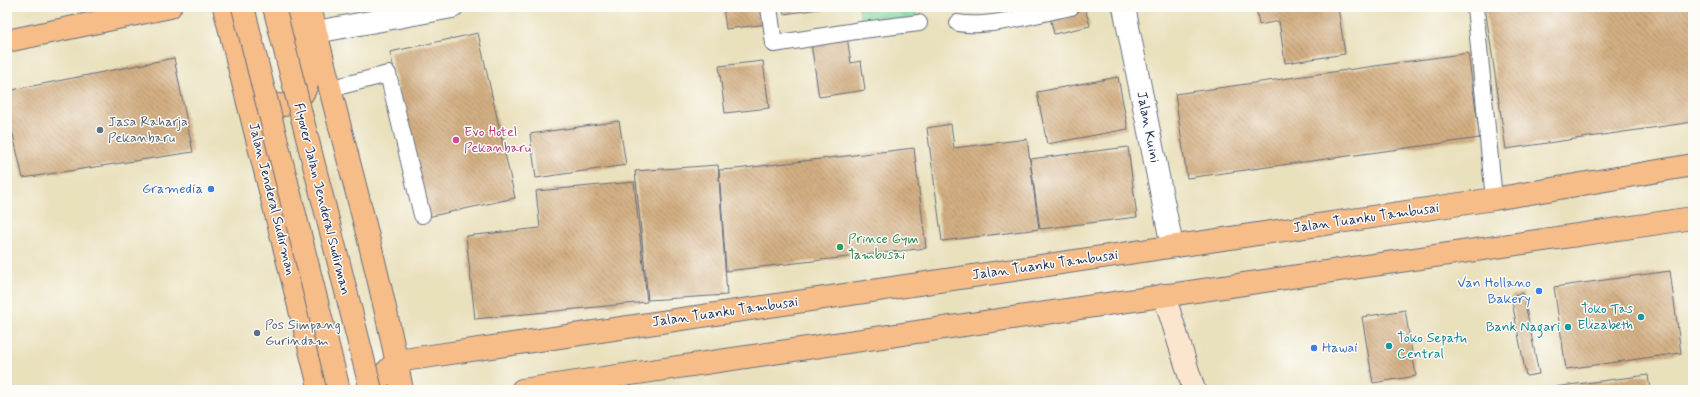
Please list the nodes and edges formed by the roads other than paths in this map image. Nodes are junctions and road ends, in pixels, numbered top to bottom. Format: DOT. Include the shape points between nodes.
graph roads {
  1 [pos="170,7"];
  2 [pos="224,7"];
  3 [pos="229,7"];
  4 [pos="243,7"];
  5 [pos="274,7"];
  6 [pos="293,7"];
  7 [pos="310,7"];
  8 [pos="452,7"];
  9 [pos="769,7"];
  10 [pos="1071,7"];
  11 [pos="1124,7"];
  12 [pos="1475,7"];
  13 [pos="919,23"];
  14 [pos="958,23"];
  15 [pos="316,32"];
  16 [pos="7,41"];
  17 [pos="329,89"];
  18 [pos="1693,165"];
  19 [pos="1494,199"];
  20 [pos="422,215"];
  21 [pos="1693,218"];
  22 [pos="1172,246"];
  23 [pos="1164,295"];
  24 [pos="397,361"];
  25 [pos="318,381"];
  26 [pos="340,390"];
  27 [pos="345,390"];
  28 [pos="368,390"];
  29 [pos="371,390"];
  30 [pos="402,390"];
  31 [pos="522,390"];
  32 [pos="1194,390"];
  1 -- 16 [label="main road"];
  2 -- 25 [label="main road, Jalan Jenderal Sudirman"];
  3 -- 6 [label="main road" via="240,24 259,94 265,100 283,105 300,98 309,82"];
  4 -- 26 [label="main road, bridge"];
  5 -- 29 [label="main road, Flyover Jalan Jenderal Sudirman, bridge"];
  7 -- 15 [label="main road"];
  8 -- 15 [label="street"];
  9 -- 13 [label="lane" via="774,44"];
  10 -- 14 [label="lane" via="986,23"];
  11 -- 22 [label="street, Jalan Kuini"];
  12 -- 19 [label="lane"];
  15 -- 17 [label="main road"];
  17 -- 20 [label="lane" via="388,74"];
  17 -- 24 [label="main road"];
  18 -- 19 [label="main road, Jalan Tuanku Tambusai"];
  19 -- 22 [label="main road, Jalan Tuanku Tambusai"];
  21 -- 23 [label="main road"];
  22 -- 24 [label="main road, Jalan Tuanku Tambusai"];
  23 -- 31 [label="main road"];
  23 -- 32 [label="main road"];
  24 -- 28 [label="main road"];
  24 -- 30 [label="main road"];
  25 -- 27 [label="main road"];
}
